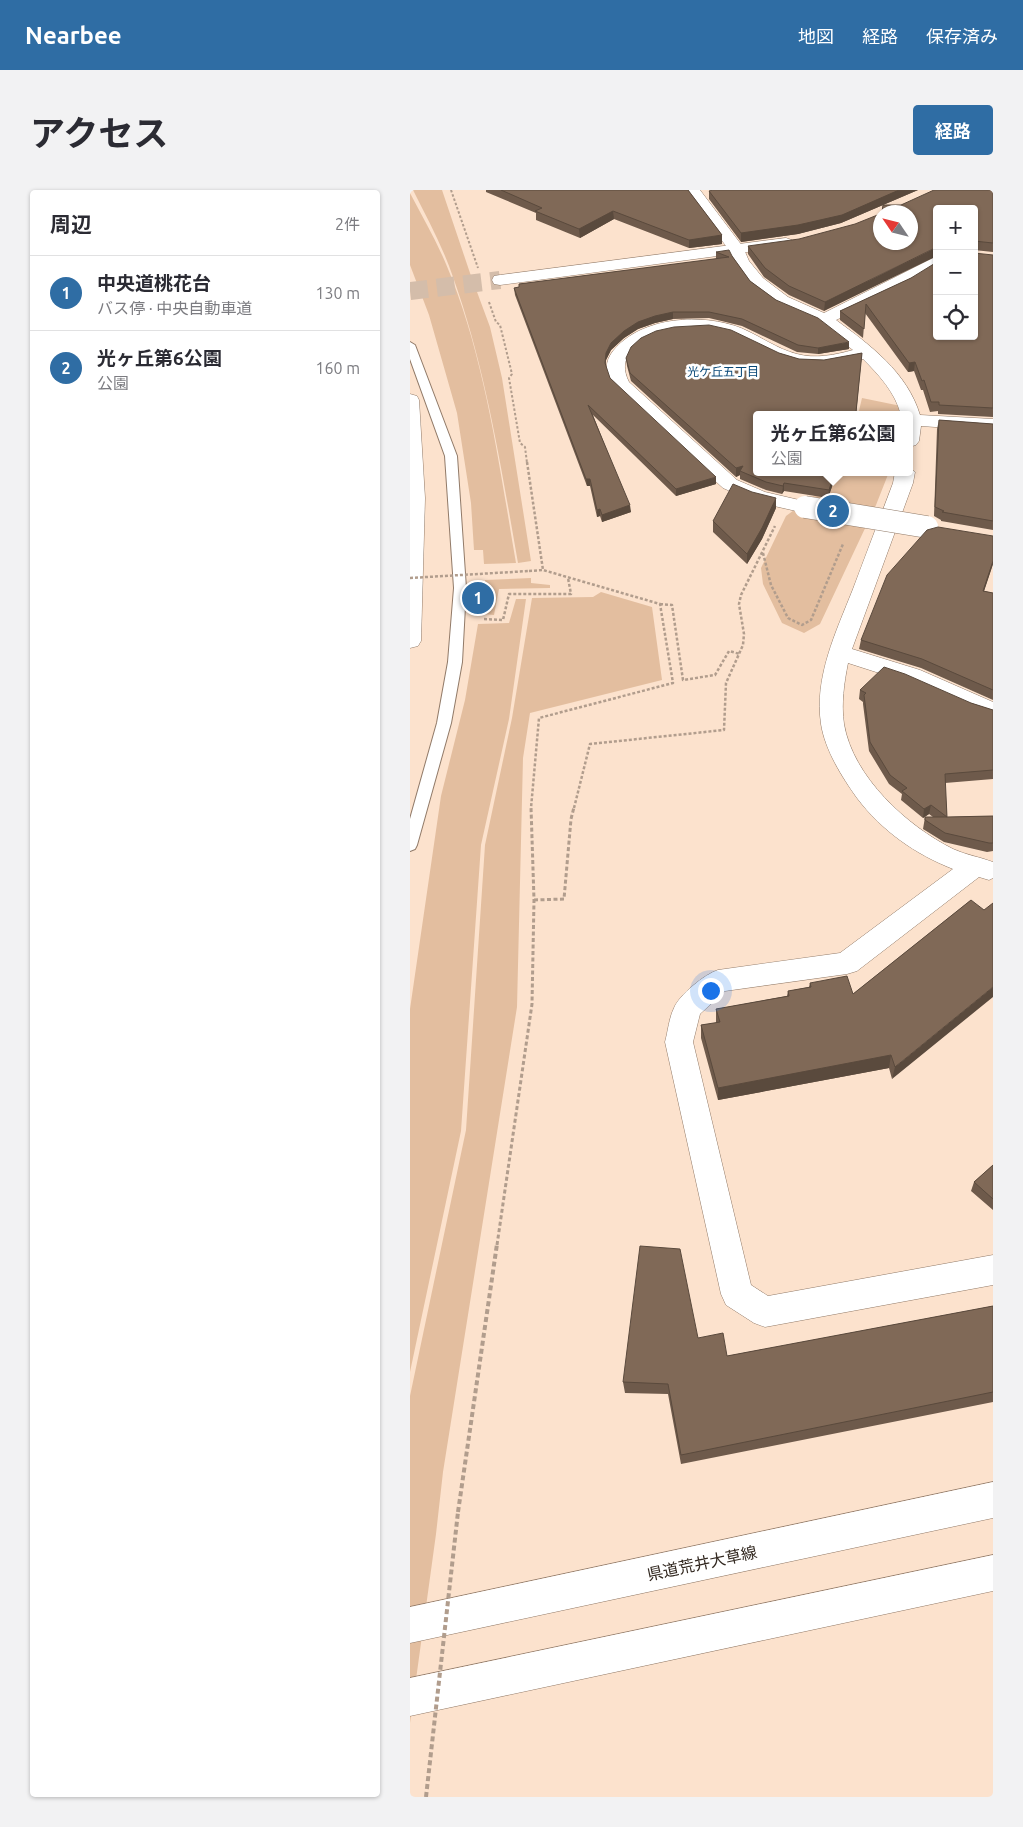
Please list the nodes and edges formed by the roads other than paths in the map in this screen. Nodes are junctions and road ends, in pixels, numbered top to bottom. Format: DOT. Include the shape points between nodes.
graph roads {
  1 [pos="700,192"];
  2 [pos="798,241"];
  3 [pos="737,250"];
  4 [pos="933,263"];
  5 [pos="500,280"];
  6 [pos="824,320"];
  7 [pos="410,345"];
  8 [pos="866,352"];
  9 [pos="410,400"];
  10 [pos="909,411"];
  11 [pos="913,420"];
  12 [pos="993,425"];
  13 [pos="905,476"];
  14 [pos="937,529"];
  15 [pos="410,641"];
  16 [pos="839,654"];
  17 [pos="993,710"];
  18 [pos="410,845"];
  19 [pos="984,869"];
  20 [pos="993,1270"];
  21 [pos="993,1500"];
  22 [pos="993,1573"];
  23 [pos="410,1625"];
  24 [pos="410,1697"];
  1 -- 3 [label="main road"];
  2 -- 3 [label="main road"];
  3 -- 5 [label="main road"];
  3 -- 6 [label="main road" via="741,262 768,292"];
  4 -- 6 [label="main road"];
  6 -- 8 [label="main road"];
  7 -- 18 [label="lane" via="452,456 460,588 455,662 444,722"];
  8 -- 10 [label="main road" via="889,374"];
  8 -- 14 [label="main road, bridge" via="821,362 799,360 778,354 743,335 704,325 664,328 647,334 621,352 615,364 621,385 730,484 759,497 795,506"];
  9 -- 15 [label="main road" via="415,498"];
  11 -- 12 [label="main road"];
  13 -- 16 [label="main road"];
  16 -- 17 [label="main road" via="902,671 972,704"];
  16 -- 19 [label="main road" via="833,682 832,719 839,749 855,778 874,804 904,832 938,852"];
  19 -- 20 [label="main road" via="847,963 718,981 687,1010 679,1042 737,1294 765,1312"];
  21 -- 23 [label="main road, 県道荒井大草線"];
  22 -- 24 [label="main road"];
}
